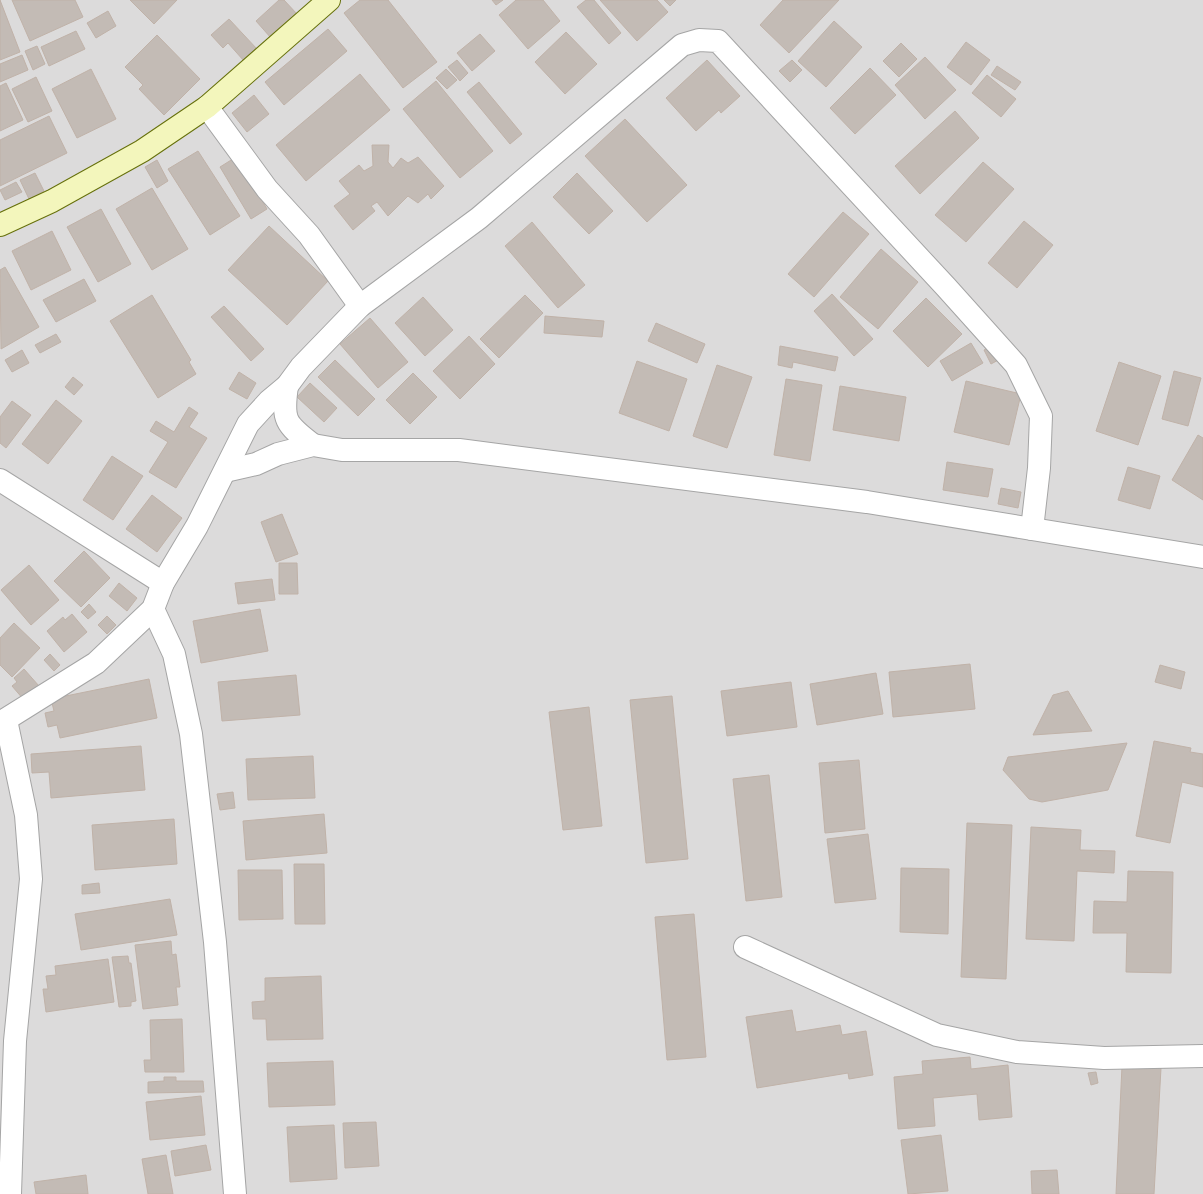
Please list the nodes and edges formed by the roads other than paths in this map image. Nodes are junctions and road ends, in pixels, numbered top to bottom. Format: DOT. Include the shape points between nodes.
graph roads {
  1 [pos="329,0"];
  2 [pos="207,107"];
  3 [pos="0,224"];
  4 [pos="360,306"];
  5 [pos="287,386"];
  6 [pos="312,445"];
  7 [pos="225,471"];
  8 [pos="0,480"];
  9 [pos="1032,528"];
  10 [pos="1203,556"];
  11 [pos="163,582"];
  12 [pos="153,609"];
  13 [pos="3,722"];
  14 [pos="745,947"];
  15 [pos="8,1041"];
  16 [pos="1203,1056"];
  17 [pos="10,1194"];
  18 [pos="235,1194"];
  1 -- 2 [label="street"];
  2 -- 3 [label="street" via="142,151 52,201"];
  2 -- 4 [label="street" via="266,189 309,235"];
  4 -- 5 [label="street" via="301,367"];
  4 -- 9 [label="street" via="479,218 682,45 699,40 718,41 1016,365 1041,416 1039,468"];
  5 -- 6 [label="street" via="286,420 294,431"];
  5 -- 7 [label="street" via="248,424"];
  6 -- 7 [label="street" via="278,454 256,464"];
  6 -- 9 [label="street" via="342,450 459,450 867,502"];
  7 -- 11 [label="street" via="197,526"];
  8 -- 11 [label="street"];
  9 -- 10 [label="street"];
  11 -- 12 [label="street"];
  12 -- 13 [label="street" via="96,663"];
  12 -- 18 [label="street" via="174,654 191,734 215,942"];
  13 -- 15 [label="street" via="26,815 32,879"];
  14 -- 16 [label="street" via="937,1035 1017,1052 1104,1058"];
  15 -- 17 [label="street"];
}
